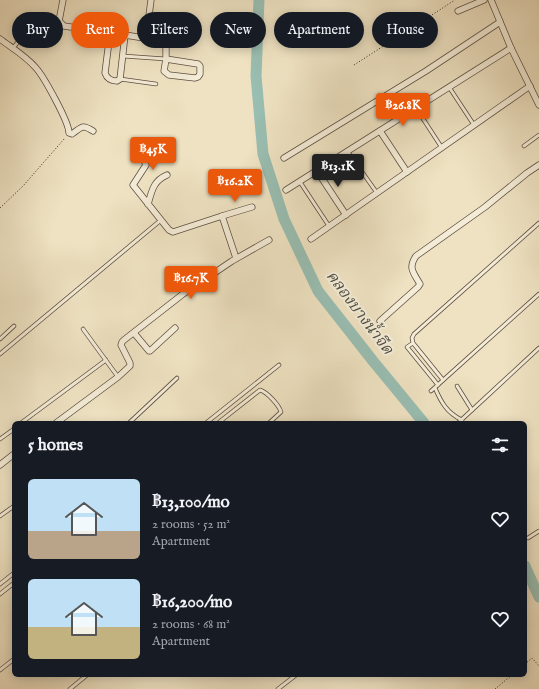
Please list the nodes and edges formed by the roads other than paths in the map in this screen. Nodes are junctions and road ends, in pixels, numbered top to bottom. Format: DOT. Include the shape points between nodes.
graph roads {
  1 [pos="63,0"];
  2 [pos="151,0"];
  3 [pos="484,0"];
  4 [pos="491,0"];
  5 [pos="458,11"];
  6 [pos="149,12"];
  7 [pos="500,22"];
  8 [pos="71,27"];
  9 [pos="0,39"];
  10 [pos="108,48"];
  11 [pos="124,48"];
  12 [pos="166,48"];
  13 [pos="511,48"];
  14 [pos="12,49"];
  15 [pos="123,56"];
  16 [pos="166,59"];
  17 [pos="120,79"];
  18 [pos="156,84"];
  19 [pos="530,86"];
  20 [pos="449,87"];
  21 [pos="539,105"];
  22 [pos="416,108"];
  23 [pos="474,125"];
  24 [pos="93,131"];
  25 [pos="380,131"];
  26 [pos="539,135"];
  27 [pos="524,146"];
  28 [pos="442,148"];
  29 [pos="348,152"];
  30 [pos="142,156"];
  31 [pos="284,158"];
  32 [pos="539,165"];
  33 [pos="317,171"];
  34 [pos="407,172"];
  35 [pos="167,175"];
  36 [pos="300,182"];
  37 [pos="286,190"];
  38 [pos="377,193"];
  39 [pos="148,204"];
  40 [pos="252,207"];
  41 [pos="346,215"];
  42 [pos="222,216"];
  43 [pos="161,220"];
  44 [pos="539,223"];
  45 [pos="329,226"];
  46 [pos="311,238"];
  47 [pos="269,240"];
  48 [pos="236,258"];
  49 [pos="539,294"];
  50 [pos="380,321"];
  51 [pos="14,326"];
  52 [pos="176,328"];
  53 [pos="83,329"];
  54 [pos="134,332"];
  55 [pos="0,339"];
  56 [pos="413,343"];
  57 [pos="539,348"];
  58 [pos="0,354"];
  59 [pos="106,360"];
  60 [pos="279,366"];
  61 [pos="118,377"];
  62 [pos="177,378"];
  63 [pos="443,380"];
  64 [pos="436,386"];
  65 [pos="457,386"];
  66 [pos="431,391"];
  67 [pos="472,410"];
  68 [pos="462,420"];
  69 [pos="25,421"];
  70 [pos="59,421"];
  71 [pos="131,421"];
  72 [pos="209,421"];
  73 [pos="221,421"];
  74 [pos="272,421"];
  75 [pos="12,430"];
  76 [pos="0,439"];
  77 [pos="12,456"];
  78 [pos="0,465"];
  79 [pos="12,507"];
  80 [pos="0,516"];
  81 [pos="539,531"];
  82 [pos="528,538"];
  83 [pos="12,575"];
  84 [pos="0,584"];
  85 [pos="12,585"];
  86 [pos="0,594"];
  87 [pos="12,661"];
  88 [pos="0,670"];
  89 [pos="85,677"];
  90 [pos="293,677"];
  91 [pos="70,689"];
  92 [pos="278,689"];
  1 -- 8 [label="street" via="59,21 64,26"];
  2 -- 6 [label="street"];
  3 -- 5 [label="street"];
  4 -- 7 [label="street"];
  7 -- 13 [label="street"];
  7 -- 31 [label="street" via="426,71"];
  9 -- 14 [label="street"];
  10 -- 17 [label="street" via="105,73 110,80"];
  11 -- 15 [label="street"];
  12 -- 16 [label="street"];
  13 -- 19 [label="street"];
  13 -- 20 [label="street"];
  14 -- 24 [label="street" via="37,69 65,117 69,133 72,134 85,126"];
  15 -- 16 [label="lane"];
  15 -- 17 [label="street"];
  16 -- 16 [label="street" via="164,71 169,75 195,78 200,74 198,64"];
  17 -- 18 [label="lane"];
  19 -- 21 [label="street"];
  19 -- 23 [label="street"];
  20 -- 22 [label="street"];
  20 -- 23 [label="lane"];
  22 -- 25 [label="street"];
  22 -- 28 [label="lane"];
  23 -- 28 [label="street"];
  25 -- 29 [label="street"];
  25 -- 34 [label="street"];
  26 -- 27 [label="lane"];
  28 -- 34 [label="street"];
  29 -- 33 [label="street"];
  29 -- 38 [label="lane"];
  30 -- 39 [label="street" via="146,165 133,184"];
  32 -- 50 [label="street" via="416,256 412,270 420,284"];
  33 -- 36 [label="street"];
  33 -- 41 [label="street"];
  34 -- 38 [label="street"];
  35 -- 39 [label="street" via="155,184"];
  36 -- 37 [label="street"];
  36 -- 45 [label="lane"];
  38 -- 41 [label="street"];
  39 -- 43 [label="street"];
  40 -- 42 [label="street"];
  41 -- 45 [label="street"];
  42 -- 43 [label="street" via="173,232"];
  42 -- 48 [label="street"];
  43 -- 58 [label="lane"];
  44 -- 56 [label="lane" via="414,334"];
  45 -- 46 [label="street"];
  47 -- 48 [label="street"];
  48 -- 54 [label="street"];
  49 -- 63 [label="lane"];
  51 -- 55 [label="lane"];
  52 -- 54 [label="street" via="150,351"];
  53 -- 59 [label="lane"];
  54 -- 61 [label="street" via="122,342 130,366"];
  56 -- 63 [label="lane"];
  56 -- 64 [label="lane" via="407,347"];
  57 -- 67 [label="lane"];
  59 -- 61 [label="lane"];
  59 -- 69 [label="lane"];
  60 -- 72 [label="lane"];
  61 -- 70 [label="street"];
  62 -- 71 [label="lane"];
  63 -- 64 [label="lane"];
  64 -- 66 [label="lane"];
  64 -- 68 [label="lane" via="443,405 451,414"];
  65 -- 67 [label="lane"];
  67 -- 68 [label="lane"];
  73 -- 74 [label="lane" via="260,390 280,408 281,412"];
  75 -- 76 [label="lane"];
  77 -- 78 [label="street"];
  79 -- 80 [label="lane"];
  81 -- 82 [label="lane"];
  83 -- 84 [label="lane"];
  85 -- 86 [label="lane"];
  87 -- 88 [label="lane"];
  89 -- 91 [label="lane"];
  90 -- 92 [label="lane"];
}
